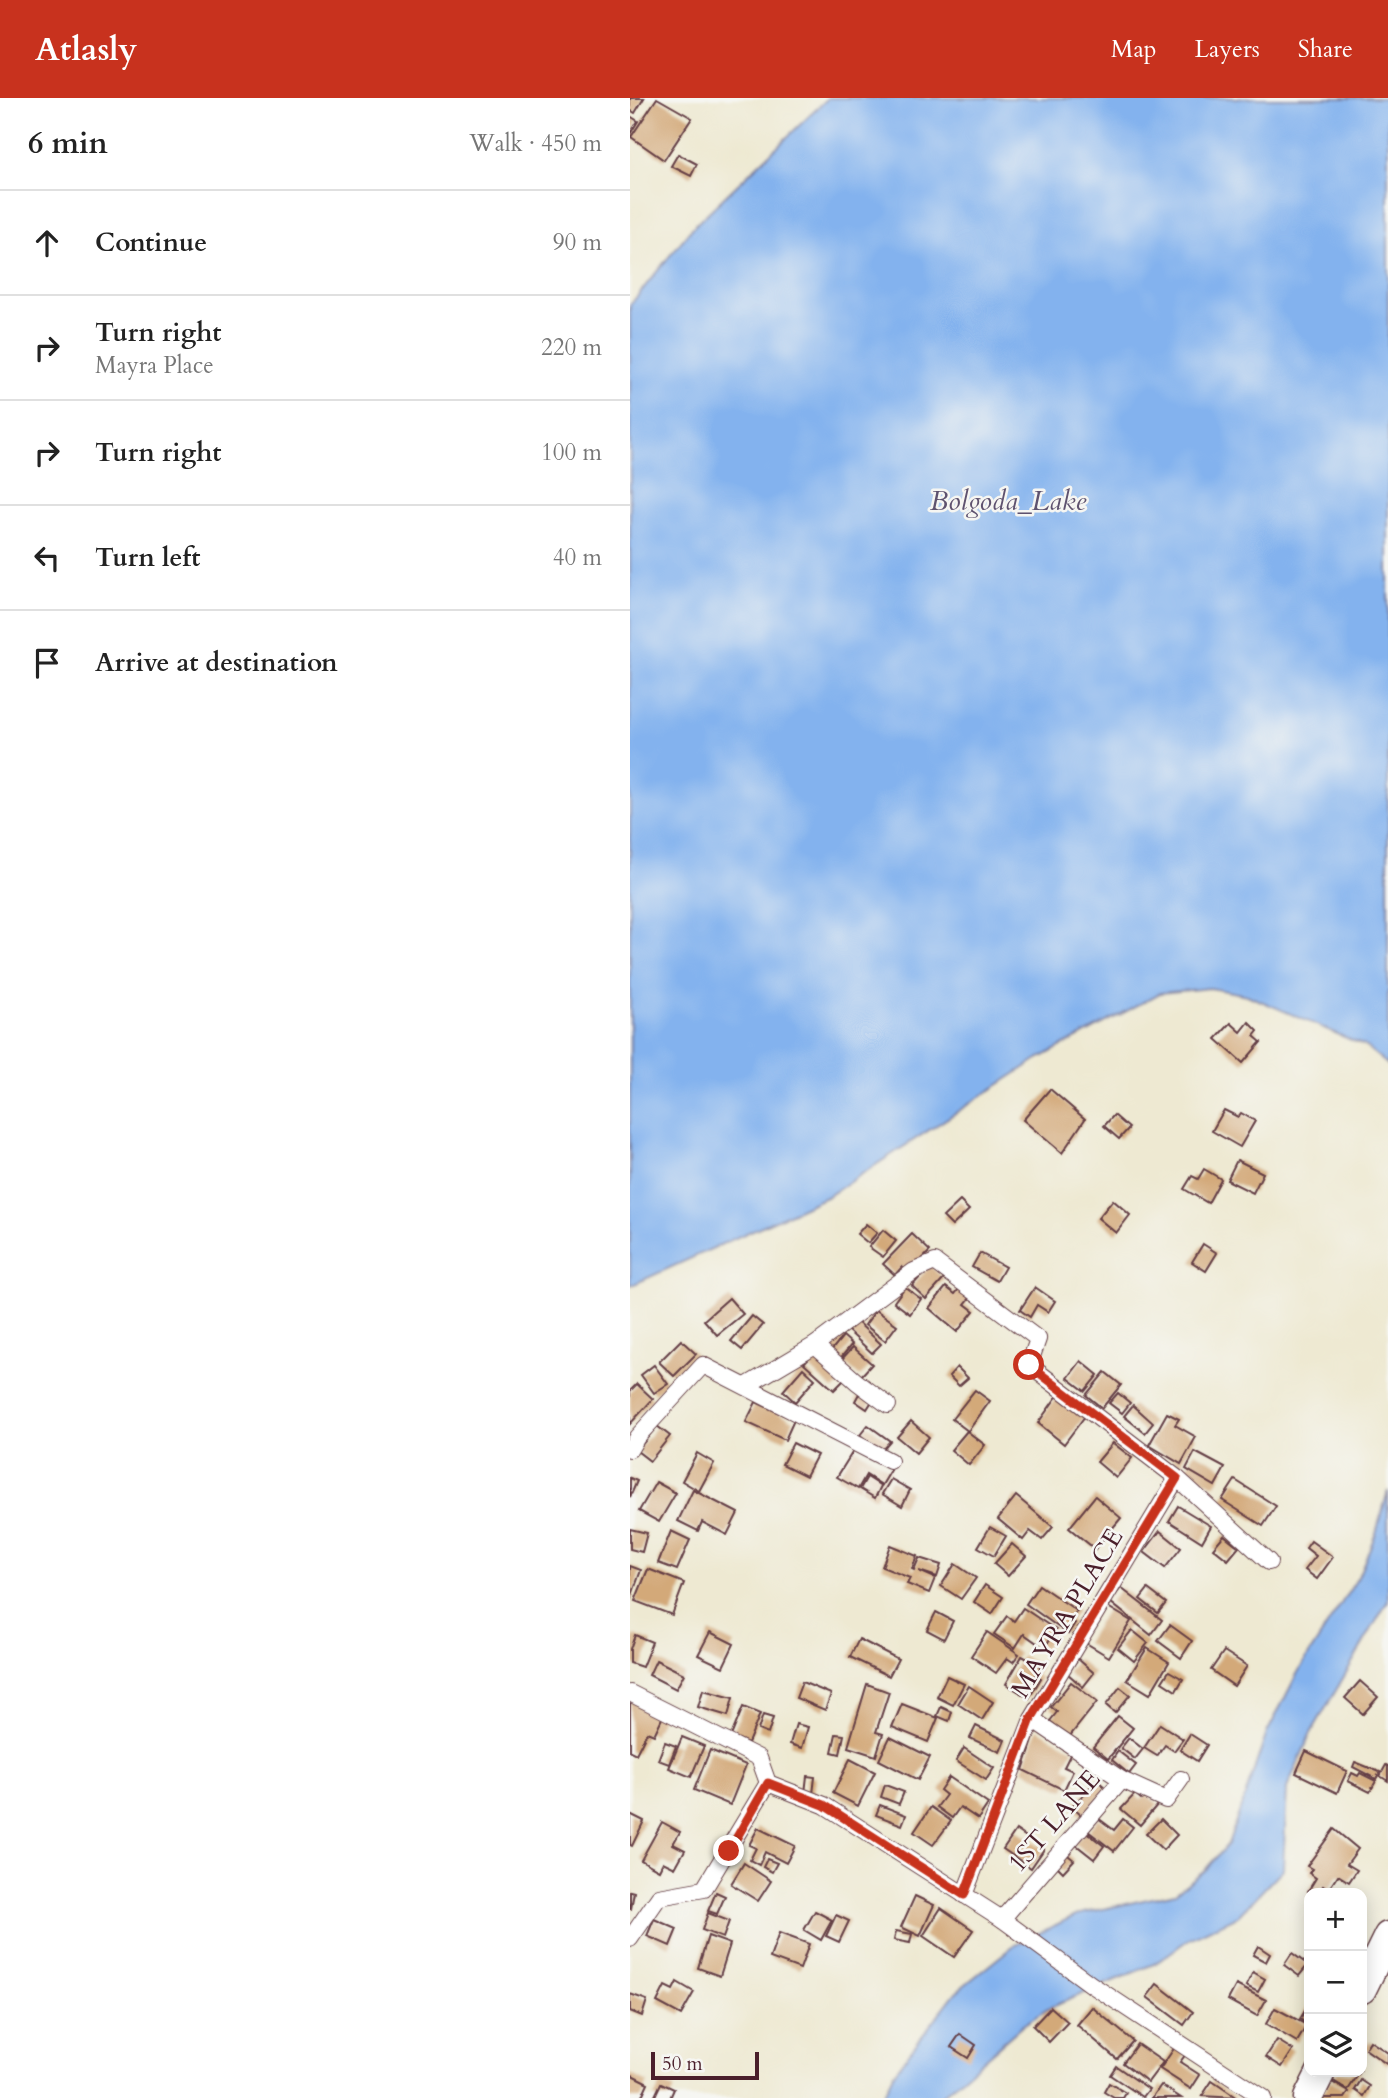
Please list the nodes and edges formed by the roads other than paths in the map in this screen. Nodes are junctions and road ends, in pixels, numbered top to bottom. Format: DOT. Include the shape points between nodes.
graph roads {
  1 [pos="815,1345"];
  2 [pos="746,1386"];
  3 [pos="888,1405"];
  4 [pos="630,1449"];
  5 [pos="890,1461"];
  6 [pos="1177,1478"];
  7 [pos="1269,1562"];
  8 [pos="630,1693"];
  9 [pos="1031,1719"];
  10 [pos="1181,1779"];
  11 [pos="1122,1780"];
  12 [pos="768,1783"];
  13 [pos="964,1895"];
  14 [pos="1004,1921"];
  15 [pos="1388,1936"];
  16 [pos="630,1938"];
  17 [pos="1367,1979"];
  18 [pos="1318,2077"];
  19 [pos="1263,2098"];
  20 [pos="1308,2098"];
  1 -- 2 [label="street"];
  1 -- 3 [label="street"];
  1 -- 6 [label="street" via="914,1271 935,1262 1038,1339 1029,1365"];
  2 -- 4 [label="street" via="703,1365"];
  2 -- 5 [label="street"];
  6 -- 7 [label="street"];
  6 -- 9 [label="street, MAYRA PLACE"];
  8 -- 12 [label="street" via="758,1758"];
  9 -- 11 [label="street"];
  9 -- 13 [label="street, MAYRA PLACE"];
  10 -- 11 [label="street, 1ST LANE" via="1166,1800"];
  11 -- 14 [label="street, 1ST LANE"];
  12 -- 13 [label="street" via="824,1805"];
  12 -- 16 [label="street" via="704,1889 659,1897"];
  13 -- 14 [label="street"];
  14 -- 19 [label="street"];
  15 -- 17 [label="highway"];
  18 -- 20 [label="highway"];
}
